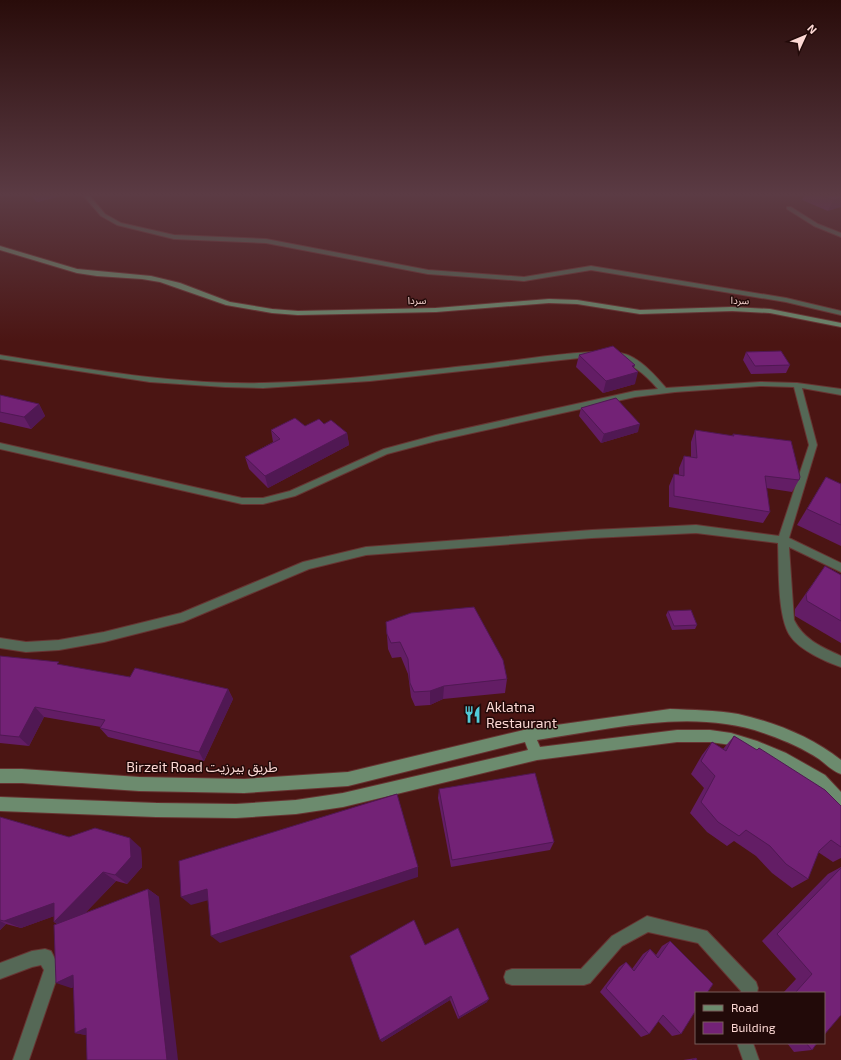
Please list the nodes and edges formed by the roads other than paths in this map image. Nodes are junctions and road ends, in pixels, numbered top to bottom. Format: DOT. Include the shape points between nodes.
graph roads {
  1 [pos="279,243"];
  2 [pos="0,248"];
  3 [pos="841,313"];
  4 [pos="841,325"];
  5 [pos="0,357"];
  6 [pos="797,385"];
  7 [pos="664,391"];
  8 [pos="841,392"];
  9 [pos="0,446"];
  10 [pos="783,540"];
  11 [pos="841,568"];
  12 [pos="0,643"];
  13 [pos="841,662"];
  14 [pos="528,735"];
  15 [pos="537,754"];
  16 [pos="841,768"];
  17 [pos="0,776"];
  18 [pos="841,802"];
  19 [pos="0,804"];
  20 [pos="0,971"];
  21 [pos="512,977"];
  22 [pos="748,992"];
  23 [pos="745,1044"];
  24 [pos="21,1060"];
  25 [pos="751,1060"];
  1 -- 3 [label="street" via="422,271 477,276 543,277 591,268 779,298"];
  2 -- 4 [label="main road, سردا" via="86,272 159,279 228,304 278,312 436,310 549,301 577,302 640,312 732,309 770,311"];
  5 -- 7 [label="street" via="173,383 242,386 300,384 485,366 574,354 601,354 630,359 641,366"];
  6 -- 7 [label="street" via="760,384"];
  6 -- 8 [label="street"];
  6 -- 10 [label="street" via="813,445"];
  7 -- 9 [label="street" via="635,394 384,452 292,494 263,501 242,501"];
  10 -- 11 [label="street"];
  10 -- 12 [label="street" via="696,529 366,551 307,565 183,616 118,633 59,645 26,647"];
  10 -- 13 [label="street" via="788,620 795,634"];
  14 -- 15 [label="main road"];
  14 -- 16 [label="main road, Birzeit Road طريق بيرزيت" via="670,715 709,716 770,729 823,754"];
  14 -- 17 [label="main road, Birzeit Road طريق بيرزيت" via="348,779 244,786 139,784"];
  15 -- 18 [label="main road" via="677,736 732,739 781,757 820,780"];
  15 -- 19 [label="main road" via="343,800 296,807 236,811"];
  20 -- 24 [label="street" via="45,957 52,970"];
  21 -- 22 [label="street" via="584,977 617,941 647,924 702,936 750,988"];
  23 -- 25 [label="street"];
}
